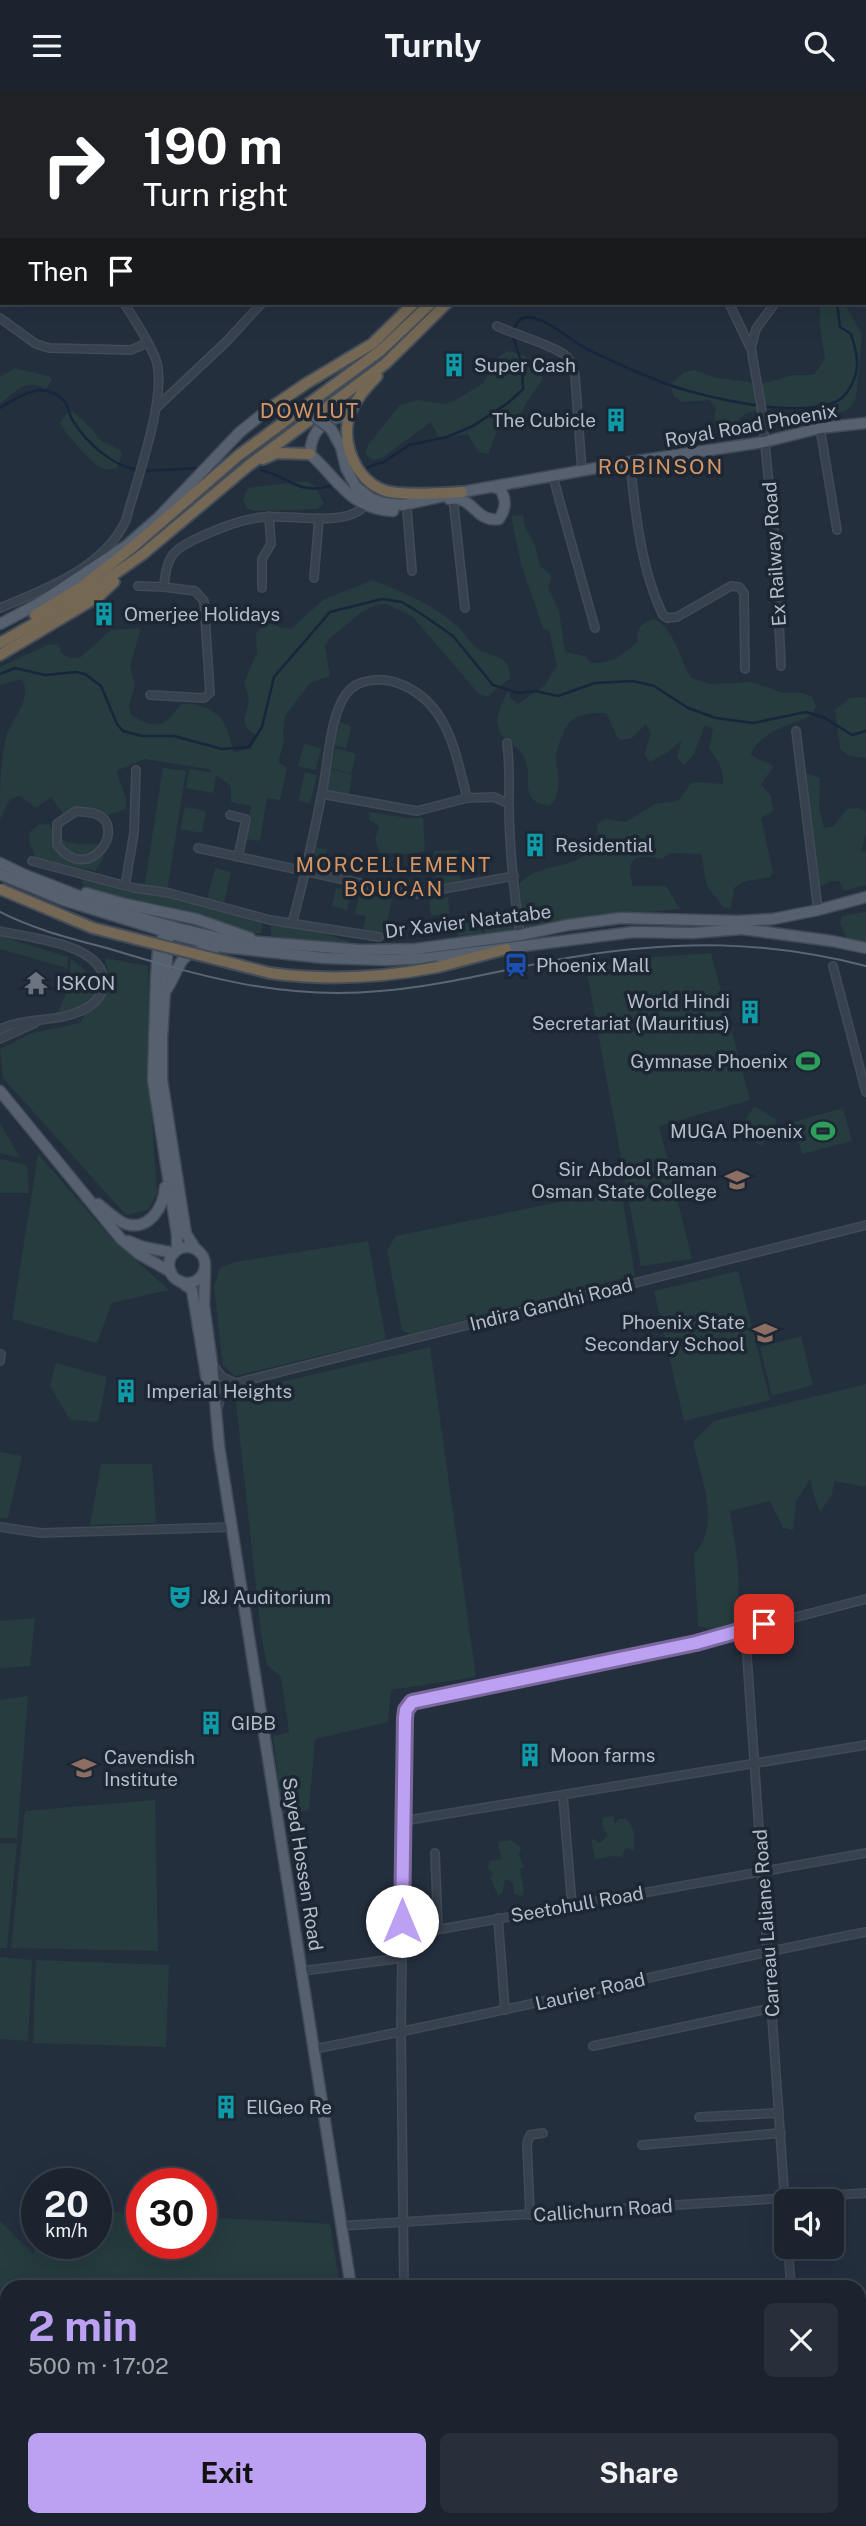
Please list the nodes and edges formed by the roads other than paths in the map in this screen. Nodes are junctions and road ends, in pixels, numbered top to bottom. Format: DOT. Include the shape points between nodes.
graph roads {
  1 [pos="125,305"];
  2 [pos="259,305"];
  3 [pos="412,305"];
  4 [pos="429,305"];
  5 [pos="445,305"];
  6 [pos="730,305"];
  7 [pos="774,305"];
  8 [pos="0,318"];
  9 [pos="497,326"];
  10 [pos="410,341"];
  11 [pos="147,343"];
  12 [pos="751,348"];
  13 [pos="155,408"];
  14 [pos="270,408"];
  15 [pos="349,416"];
  16 [pos="866,423"];
  17 [pos="820,428"];
  18 [pos="764,442"];
  19 [pos="310,454"];
  20 [pos="630,462"];
  21 [pos="248,465"];
  22 [pos="582,472"];
  23 [pos="553,477"];
  24 [pos="519,483"];
  25 [pos="493,487"];
  26 [pos="457,495"];
  27 [pos="504,498"];
  28 [pos="365,506"];
  29 [pos="407,510"];
  30 [pos="268,516"];
  31 [pos="158,518"];
  32 [pos="319,518"];
  33 [pos="837,530"];
  34 [pos="168,534"];
  35 [pos="135,545"];
  36 [pos="412,571"];
  37 [pos="314,578"];
  38 [pos="138,586"];
  39 [pos="164,587"];
  40 [pos="262,588"];
  41 [pos="85,590"];
  42 [pos="0,608"];
  43 [pos="465,608"];
  44 [pos="0,624"];
  45 [pos="595,628"];
  46 [pos="0,635"];
  47 [pos="0,643"];
  48 [pos="0,655"];
  49 [pos="781,666"];
  50 [pos="745,669"];
  51 [pos="150,695"];
  52 [pos="796,731"];
  53 [pos="507,743"];
  54 [pos="136,771"];
  55 [pos="322,794"];
  56 [pos="467,799"];
  57 [pos="509,804"];
  58 [pos="230,815"];
  59 [pos="198,848"];
  60 [pos="238,857"];
  61 [pos="78,859"];
  62 [pos="32,862"];
  63 [pos="0,863"];
  64 [pos="77,873"];
  65 [pos="306,873"];
  66 [pos="0,874"];
  67 [pos="25,875"];
  68 [pos="514,876"];
  69 [pos="125,886"];
  70 [pos="0,889"];
  71 [pos="866,897"];
  72 [pos="818,910"];
  73 [pos="125,921"];
  74 [pos="157,923"];
  75 [pos="292,923"];
  76 [pos="181,929"];
  77 [pos="0,931"];
  78 [pos="167,933"];
  79 [pos="520,935"];
  80 [pos="379,937"];
  81 [pos="260,942"];
  82 [pos="223,947"];
  83 [pos="866,948"];
  84 [pos="506,949"];
  85 [pos="833,966"];
  86 [pos="156,977"];
  87 [pos="166,991"];
  88 [pos="39,1021"];
  89 [pos="0,1029"];
  90 [pos="0,1039"];
  91 [pos="0,1091"];
  92 [pos="866,1092"];
  93 [pos="0,1102"];
  94 [pos="23,1121"];
  95 [pos="163,1154"];
  96 [pos="84,1193"];
  97 [pos="866,1225"];
  98 [pos="121,1238"];
  99 [pos="195,1248"];
  100 [pos="175,1252"];
  101 [pos="205,1270"];
  102 [pos="171,1272"];
  103 [pos="180,1281"];
  104 [pos="212,1364"];
  105 [pos="236,1383"];
  106 [pos="217,1417"];
  107 [pos="219,1440"];
  108 [pos="0,1527"];
  109 [pos="233,1527"];
  110 [pos="866,1599"];
  111 [pos="745,1628"];
  112 [pos="866,1745"];
  113 [pos="755,1762"];
  114 [pos="563,1796"];
  115 [pos="403,1821"];
  116 [pos="435,1853"];
  117 [pos="866,1853"];
  118 [pos="762,1871"];
  119 [pos="572,1906"];
  120 [pos="498,1918"];
  121 [pos="438,1929"];
  122 [pos="866,1932"];
  123 [pos="402,1946"];
  124 [pos="769,1951"];
  125 [pos="302,1971"];
  126 [pos="772,2008"];
  127 [pos="505,2010"];
  128 [pos="401,2032"];
  129 [pos="593,2046"];
  130 [pos="314,2049"];
  131 [pos="779,2113"];
  132 [pos="699,2117"];
  133 [pos="543,2133"];
  134 [pos="781,2133"];
  135 [pos="642,2145"];
  136 [pos="784,2189"];
  137 [pos="866,2193"];
  138 [pos="844,2195"];
  139 [pos="774,2200"];
  140 [pos="530,2215"];
  141 [pos="404,2223"];
  142 [pos="341,2225"];
  143 [pos="789,2259"];
  144 [pos="350,2280"];
  145 [pos="404,2280"];
  146 [pos="790,2280"];
  1 -- 11 [label="street"];
  2 -- 13 [label="street"];
  3 -- 14 [label="highway" via="372,344"];
  4 -- 35 [label="highway" via="380,351 239,455"];
  5 -- 10 [label="highway"];
  6 -- 12 [label="street, Ex Railway Road"];
  7 -- 12 [label="street" via="756,329"];
  8 -- 11 [label="street" via="48,348 131,350"];
  9 -- 22 [label="street" via="571,362"];
  10 -- 15 [label="highway" via="359,396"];
  10 -- 21 [label="highway"];
  11 -- 13 [label="street" via="160,381"];
  12 -- 18 [label="street, Ex Railway Road"];
  13 -- 42 [label="street" via="119,534 84,567"];
  14 -- 26 [label="main road, bridge" via="290,407 317,416 341,447 356,487 372,499 403,505"];
  14 -- 31 [label="main road" via="240,432"];
  15 -- 19 [label="main road" via="319,426"];
  15 -- 26 [label="highway" via="352,459 365,478 387,492"];
  16 -- 17 [label="main road, Royal Road Phoenix"];
  17 -- 18 [label="main road, Royal Road Phoenix"];
  17 -- 33 [label="street"];
  18 -- 20 [label="main road, Royal Road Phoenix"];
  18 -- 49 [label="street, Ex Railway Road" via="776,553"];
  19 -- 21 [label="highway" via="277,453"];
  19 -- 28 [label="main road"];
  20 -- 22 [label="main road, Royal Road Phoenix"];
  20 -- 50 [label="street" via="646,561 663,615 677,617 731,586 739,587 744,593"];
  21 -- 34 [label="highway"];
  22 -- 23 [label="main road, Royal Road Phoenix"];
  23 -- 24 [label="main road, Royal Road Phoenix"];
  23 -- 45 [label="street"];
  24 -- 25 [label="main road, Royal Road Phoenix"];
  24 -- 27 [label="main road"];
  25 -- 26 [label="main road, Royal Road Phoenix"];
  25 -- 27 [label="main road" via="500,489"];
  26 -- 27 [label="main road" via="472,504 481,517 495,520 503,514"];
  26 -- 29 [label="main road"];
  26 -- 43 [label="street"];
  28 -- 29 [label="main road"];
  28 -- 32 [label="street" via="341,516"];
  29 -- 36 [label="street"];
  30 -- 32 [label="street"];
  30 -- 39 [label="street" via="231,524 184,544 169,556"];
  30 -- 40 [label="street" via="271,544 262,559"];
  31 -- 35 [label="highway"];
  31 -- 44 [label="main road" via="127,545"];
  32 -- 37 [label="street"];
  34 -- 41 [label="highway"];
  34 -- 48 [label="highway" via="99,596"];
  35 -- 41 [label="highway"];
  38 -- 39 [label="street"];
  39 -- 51 [label="street" via="195,591 204,601 210,693 205,698"];
  41 -- 46 [label="highway"];
  41 -- 47 [label="highway"];
  52 -- 72 [label="street"];
  53 -- 57 [label="street"];
  54 -- 69 [label="street" via="134,833"];
  55 -- 56 [label="street" via="417,811"];
  55 -- 56 [label="street" via="335,722 346,694 355,686 378,680 411,689 432,706 454,747"];
  55 -- 65 [label="street"];
  56 -- 57 [label="street" via="494,797"];
  57 -- 68 [label="street"];
  58 -- 60 [label="street" via="246,820"];
  59 -- 60 [label="street"];
  60 -- 65 [label="street"];
  61 -- 61 [label="street" via="94,856 107,843 105,823 94,813 76,811 57,824 57,845"];
  61 -- 64 [label="street"];
  62 -- 64 [label="street"];
  63 -- 67 [label="main road, Dr Xavier Natatabe"];
  64 -- 69 [label="street"];
  65 -- 68 [label="street" via="416,894"];
  65 -- 75 [label="street"];
  66 -- 73 [label="main road"];
  67 -- 74 [label="main road, Dr Xavier Natatabe"];
  67 -- 81 [label="main road" via="196,919"];
  68 -- 79 [label="street"];
  69 -- 75 [label="street"];
  70 -- 84 [label="highway, bridge" via="93,928 270,974 357,979 438,967"];
  71 -- 72 [label="main road, Dr Xavier Natatabe"];
  72 -- 79 [label="main road, Dr Xavier Natatabe" via="752,920 621,918"];
  73 -- 78 [label="main road"];
  73 -- 86 [label="main road" via="147,938"];
  74 -- 76 [label="main road, Dr Xavier Natatabe"];
  74 -- 78 [label="main road"];
  75 -- 80 [label="street"];
  76 -- 78 [label="main road"];
  76 -- 81 [label="main road, Dr Xavier Natatabe"];
  77 -- 88 [label="street" via="82,950 98,963 103,990 97,1000 81,1011"];
  78 -- 82 [label="main road"];
  78 -- 86 [label="main road" via="158,950"];
  78 -- 87 [label="main road"];
  79 -- 81 [label="main road, Dr Xavier Natatabe" via="381,950"];
  82 -- 84 [label="main road" via="386,960"];
  82 -- 87 [label="main road" via="181,959"];
  83 -- 84 [label="main road" via="742,929 633,932"];
  85 -- 92 [label="street"];
  86 -- 95 [label="main road" via="153,1080"];
  87 -- 99 [label="main road" via="162,1080 186,1234"];
  88 -- 89 [label="street"];
  88 -- 90 [label="street"];
  91 -- 94 [label="main road"];
  93 -- 94 [label="main road"];
  94 -- 96 [label="main road"];
  95 -- 96 [label="main road" via="162,1207 151,1219 125,1224"];
  95 -- 100 [label="main road" via="177,1235"];
  96 -- 98 [label="main road"];
  97 -- 105 [label="street, Indira Gandhi Road"];
  98 -- 100 [label="main road"];
  98 -- 102 [label="main road"];
  99 -- 100 [label="main road"];
  99 -- 101 [label="main road" via="203,1256"];
  100 -- 102 [label="main road"];
  101 -- 103 [label="main road" via="192,1282"];
  101 -- 104 [label="main road, Sayed Hossen Road" via="204,1305"];
  102 -- 103 [label="main road"];
  103 -- 107 [label="main road, Sayed Hossen Road" via="192,1290"];
  104 -- 105 [label="street" via="222,1377"];
  104 -- 106 [label="main road, Sayed Hossen Road"];
  105 -- 106 [label="street" via="221,1395"];
  106 -- 107 [label="main road, Sayed Hossen Road"];
  107 -- 109 [label="main road, Sayed Hossen Road"];
  108 -- 109 [label="street" via="41,1533"];
  109 -- 125 [label="main road, Sayed Hossen Road"];
  110 -- 111 [label="street"];
  111 -- 113 [label="street, Carreau Laliane Road"];
  111 -- 115 [label="street" via="696,1643 412,1702 405,1718"];
  112 -- 113 [label="street"];
  113 -- 114 [label="street"];
  113 -- 118 [label="street, Carreau Laliane Road"];
  114 -- 115 [label="street"];
  114 -- 119 [label="street"];
  115 -- 123 [label="street"];
  116 -- 121 [label="street"];
  117 -- 118 [label="street, Seetohull Road"];
  118 -- 119 [label="street, Seetohull Road"];
  118 -- 124 [label="street, Carreau Laliane Road"];
  119 -- 120 [label="street, Seetohull Road"];
  120 -- 121 [label="street, Seetohull Road"];
  120 -- 127 [label="street"];
  121 -- 123 [label="street, Seetohull Road" via="408,1935"];
  122 -- 124 [label="street, Laurier Road"];
  123 -- 125 [label="street, Seetohull Road" via="395,1959"];
  123 -- 128 [label="street"];
  124 -- 126 [label="street, Carreau Laliane Road"];
  124 -- 127 [label="street, Laurier Road"];
  125 -- 130 [label="main road, Sayed Hossen Road"];
  126 -- 129 [label="street"];
  126 -- 131 [label="street, Carreau Laliane Road"];
  127 -- 128 [label="street, Laurier Road"];
  128 -- 130 [label="street, Laurier Road"];
  128 -- 141 [label="street"];
  130 -- 142 [label="main road, Sayed Hossen Road"];
  131 -- 132 [label="street"];
  131 -- 134 [label="street, Carreau Laliane Road"];
  133 -- 140 [label="street" via="528,2139"];
  134 -- 135 [label="street"];
  134 -- 136 [label="street, Carreau Laliane Road"];
  137 -- 138 [label="street, Callichurn Road"];
  139 -- 140 [label="street, Callichurn Road"];
  140 -- 141 [label="street, Callichurn Road"];
  141 -- 142 [label="street, Callichurn Road"];
  141 -- 145 [label="street"];
  142 -- 144 [label="main road, Sayed Hossen Road"];
  143 -- 146 [label="street"];
}
